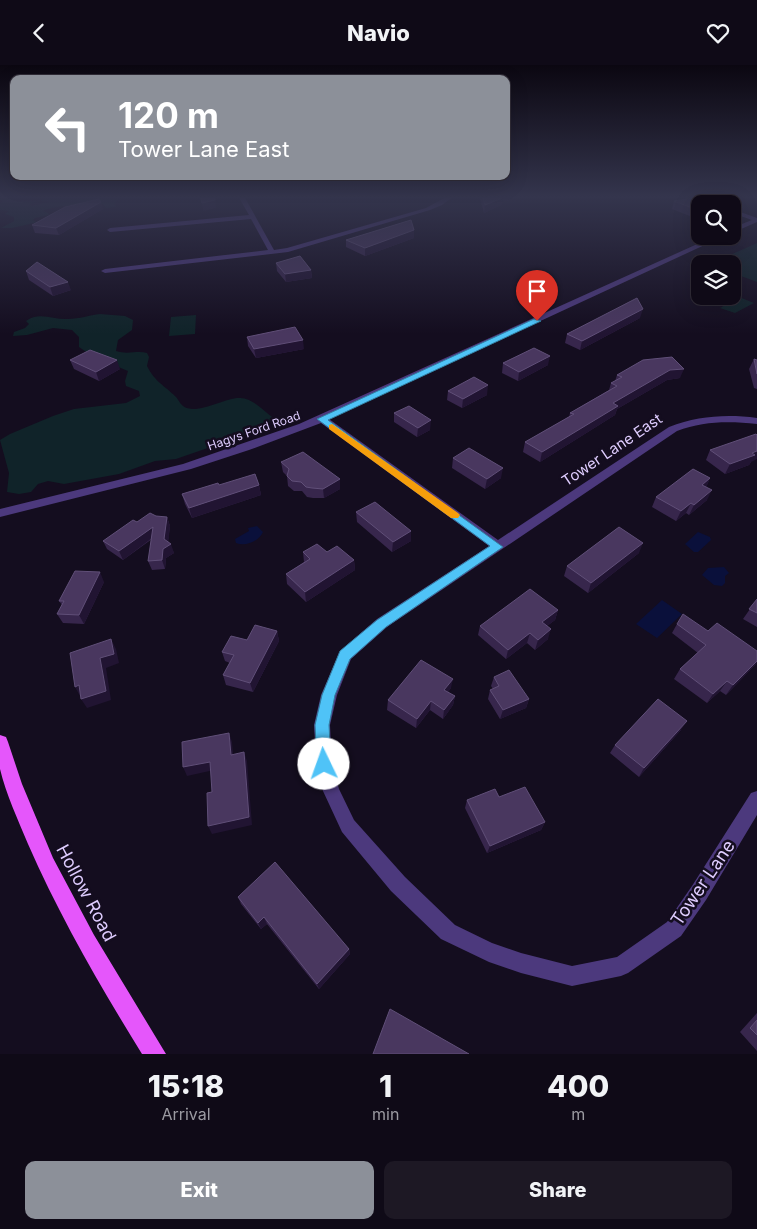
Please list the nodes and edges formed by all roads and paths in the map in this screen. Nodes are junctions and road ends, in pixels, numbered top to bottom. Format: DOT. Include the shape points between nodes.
graph roads {
  1 [pos="266,242"];
  2 [pos="317,242"];
  3 [pos="701,245"];
  4 [pos="272,253"];
  5 [pos="105,271"];
  6 [pos="322,419"];
  7 [pos="757,421"];
  8 [pos="0,513"];
  9 [pos="498,547"];
  10 [pos="0,742"];
  11 [pos="757,799"];
  12 [pos="398,884"];
  13 [pos="155,1054"];
  1 -- 4 [label="street"];
  2 -- 4 [label="street"];
  3 -- 6 [label="street, Hagys Ford Road"];
  4 -- 5 [label="street"];
  6 -- 8 [label="street, Hagys Ford Road" via="209,460"];
  6 -- 9 [label="street"];
  7 -- 9 [label="street, Tower Lane East" via="696,420 672,429"];
  9 -- 12 [label="street, Tower Lane East" via="382,623 345,655 329,695 322,725 324,764 331,791 348,825"];
  10 -- 13 [label="main road, Hollow Road" via="42,857 107,978"];
  11 -- 12 [label="street, Tower Lane" via="674,929 621,966 572,976 489,953 448,932"];
}
